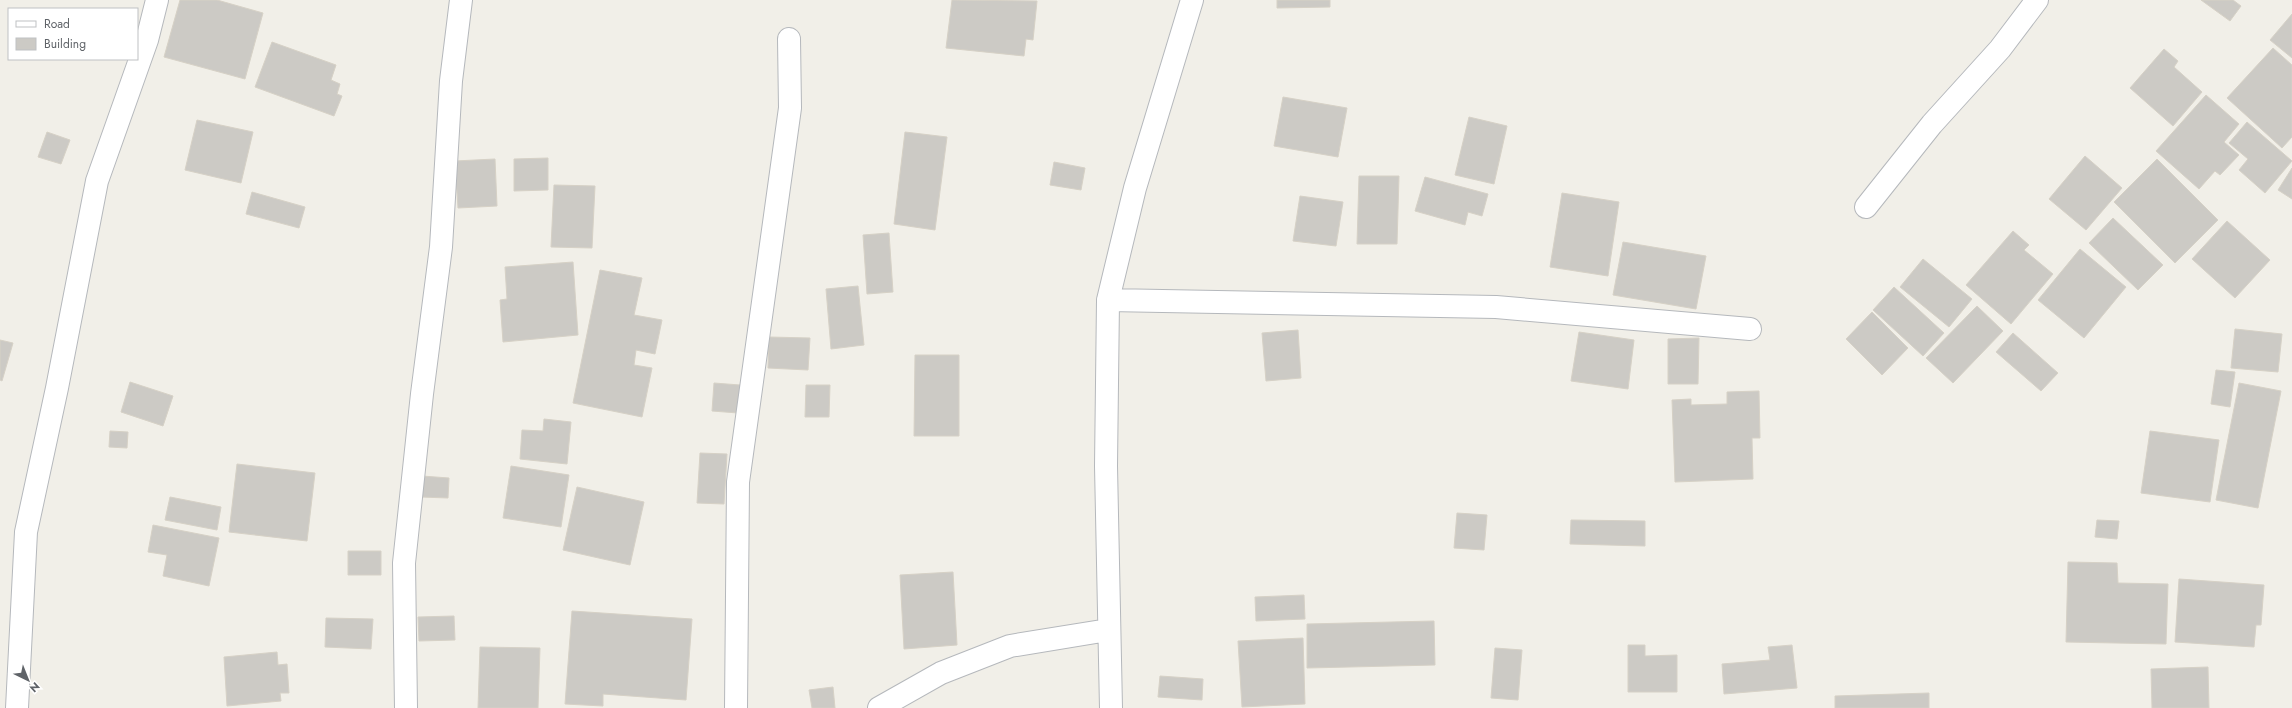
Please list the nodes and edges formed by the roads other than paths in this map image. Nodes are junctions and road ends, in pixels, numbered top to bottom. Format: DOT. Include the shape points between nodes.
graph roads {
  1 [pos="157,0"];
  2 [pos="461,0"];
  3 [pos="1192,0"];
  4 [pos="2036,0"];
  5 [pos="789,39"];
  6 [pos="1866,207"];
  7 [pos="1108,300"];
  8 [pos="1750,329"];
  9 [pos="1108,630"];
  10 [pos="17,708"];
  11 [pos="406,708"];
  12 [pos="736,708"];
  13 [pos="879,708"];
  14 [pos="1111,708"];
  1 -- 10 [label="street" via="147,40 97,181 26,532"];
  2 -- 11 [label="street" via="451,81 441,247 404,563"];
  3 -- 7 [label="street" via="1136,188"];
  4 -- 6 [label="street" via="2000,48 1932,124"];
  5 -- 12 [label="street" via="790,108 738,482"];
  7 -- 8 [label="street" via="1496,307"];
  7 -- 9 [label="street"];
  9 -- 13 [label="street" via="1010,646 940,673"];
  9 -- 14 [label="street"];
}
